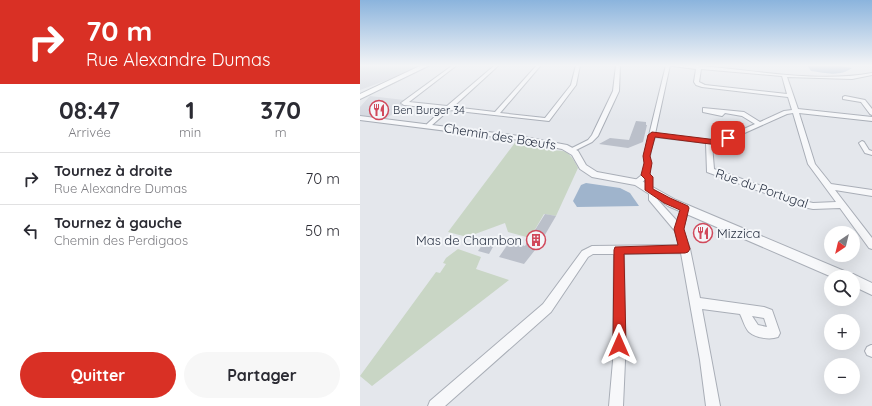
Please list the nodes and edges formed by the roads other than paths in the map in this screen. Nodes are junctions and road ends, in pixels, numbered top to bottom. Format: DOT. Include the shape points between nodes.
graph roads {
  1 [pos="389,84"];
  2 [pos="430,84"];
  3 [pos="475,84"];
  4 [pos="522,84"];
  5 [pos="573,84"];
  6 [pos="617,84"];
  7 [pos="664,84"];
  8 [pos="698,84"];
  9 [pos="787,84"];
  10 [pos="371,93"];
  11 [pos="791,96"];
  12 [pos="360,97"];
  13 [pos="846,98"];
  14 [pos="360,100"];
  15 [pos="449,108"];
  16 [pos="724,111"];
  17 [pos="795,112"];
  18 [pos="872,113"];
  19 [pos="496,114"];
  20 [pos="360,118"];
  21 [pos="872,119"];
  22 [pos="760,124"];
  23 [pos="429,125"];
  24 [pos="652,135"];
  25 [pos="709,142"];
  26 [pos="862,142"];
  27 [pos="572,150"];
  28 [pos="872,153"];
  29 [pos="646,175"];
  30 [pos="637,182"];
  31 [pos="828,186"];
  32 [pos="651,191"];
  33 [pos="872,193"];
  34 [pos="672,203"];
  35 [pos="842,205"];
  36 [pos="685,208"];
  37 [pos="664,210"];
  38 [pos="679,229"];
  39 [pos="872,245"];
  40 [pos="685,249"];
  41 [pos="619,250"];
  42 [pos="830,270"];
  43 [pos="860,283"];
  44 [pos="872,289"];
  45 [pos="695,303"];
  46 [pos="744,310"];
  47 [pos="435,406"];
  48 [pos="616,406"];
  49 [pos="713,406"];
  1 -- 10 [label="main road"];
  2 -- 15 [label="street" via="404,103"];
  3 -- 15 [label="street"];
  4 -- 19 [label="street"];
  5 -- 19 [label="street" via="549,120"];
  6 -- 27 [label="street" via="616,91 595,136"];
  7 -- 24 [label="street"];
  8 -- 11 [label="street"];
  9 -- 11 [label="street"];
  10 -- 12 [label="main road"];
  10 -- 14 [label="main road"];
  11 -- 17 [label="street"];
  13 -- 18 [label="street" via="863,101"];
  15 -- 19 [label="street"];
  15 -- 23 [label="street"];
  16 -- 22 [label="street" via="744,114"];
  17 -- 21 [label="street"];
  17 -- 22 [label="street" via="786,112"];
  17 -- 31 [label="street" via="812,164"];
  20 -- 23 [label="street, Chemin des Bœufs"];
  22 -- 25 [label="street" via="718,143"];
  23 -- 27 [label="street, Chemin des Bœufs" via="519,138"];
  24 -- 25 [label="street"];
  24 -- 29 [label="street" via="646,156"];
  25 -- 35 [label="street, Rue du Portugal" via="710,170 804,204"];
  26 -- 28 [label="street" via="867,152"];
  27 -- 30 [label="street, Chemin des Bœufs" via="583,168 595,175"];
  29 -- 30 [label="street"];
  29 -- 32 [label="street" via="649,177"];
  30 -- 32 [label="street, Chemin des Bœufs"];
  31 -- 33 [label="street"];
  31 -- 35 [label="street"];
  32 -- 34 [label="street, Chemin des Bœufs"];
  32 -- 37 [label="street" via="653,200"];
  34 -- 36 [label="street, Chemin des Bœufs"];
  34 -- 37 [label="street"];
  35 -- 39 [label="street"];
  36 -- 38 [label="street"];
  36 -- 42 [label="street, Chemin des Bœufs"];
  37 -- 38 [label="street"];
  38 -- 40 [label="street"];
  40 -- 41 [label="street"];
  40 -- 45 [label="street"];
  41 -- 47 [label="street" via="592,250 585,254 547,308"];
  41 -- 48 [label="street" via="619,361"];
  43 -- 44 [label="street"];
  45 -- 46 [label="street"];
  45 -- 49 [label="street"];
}
